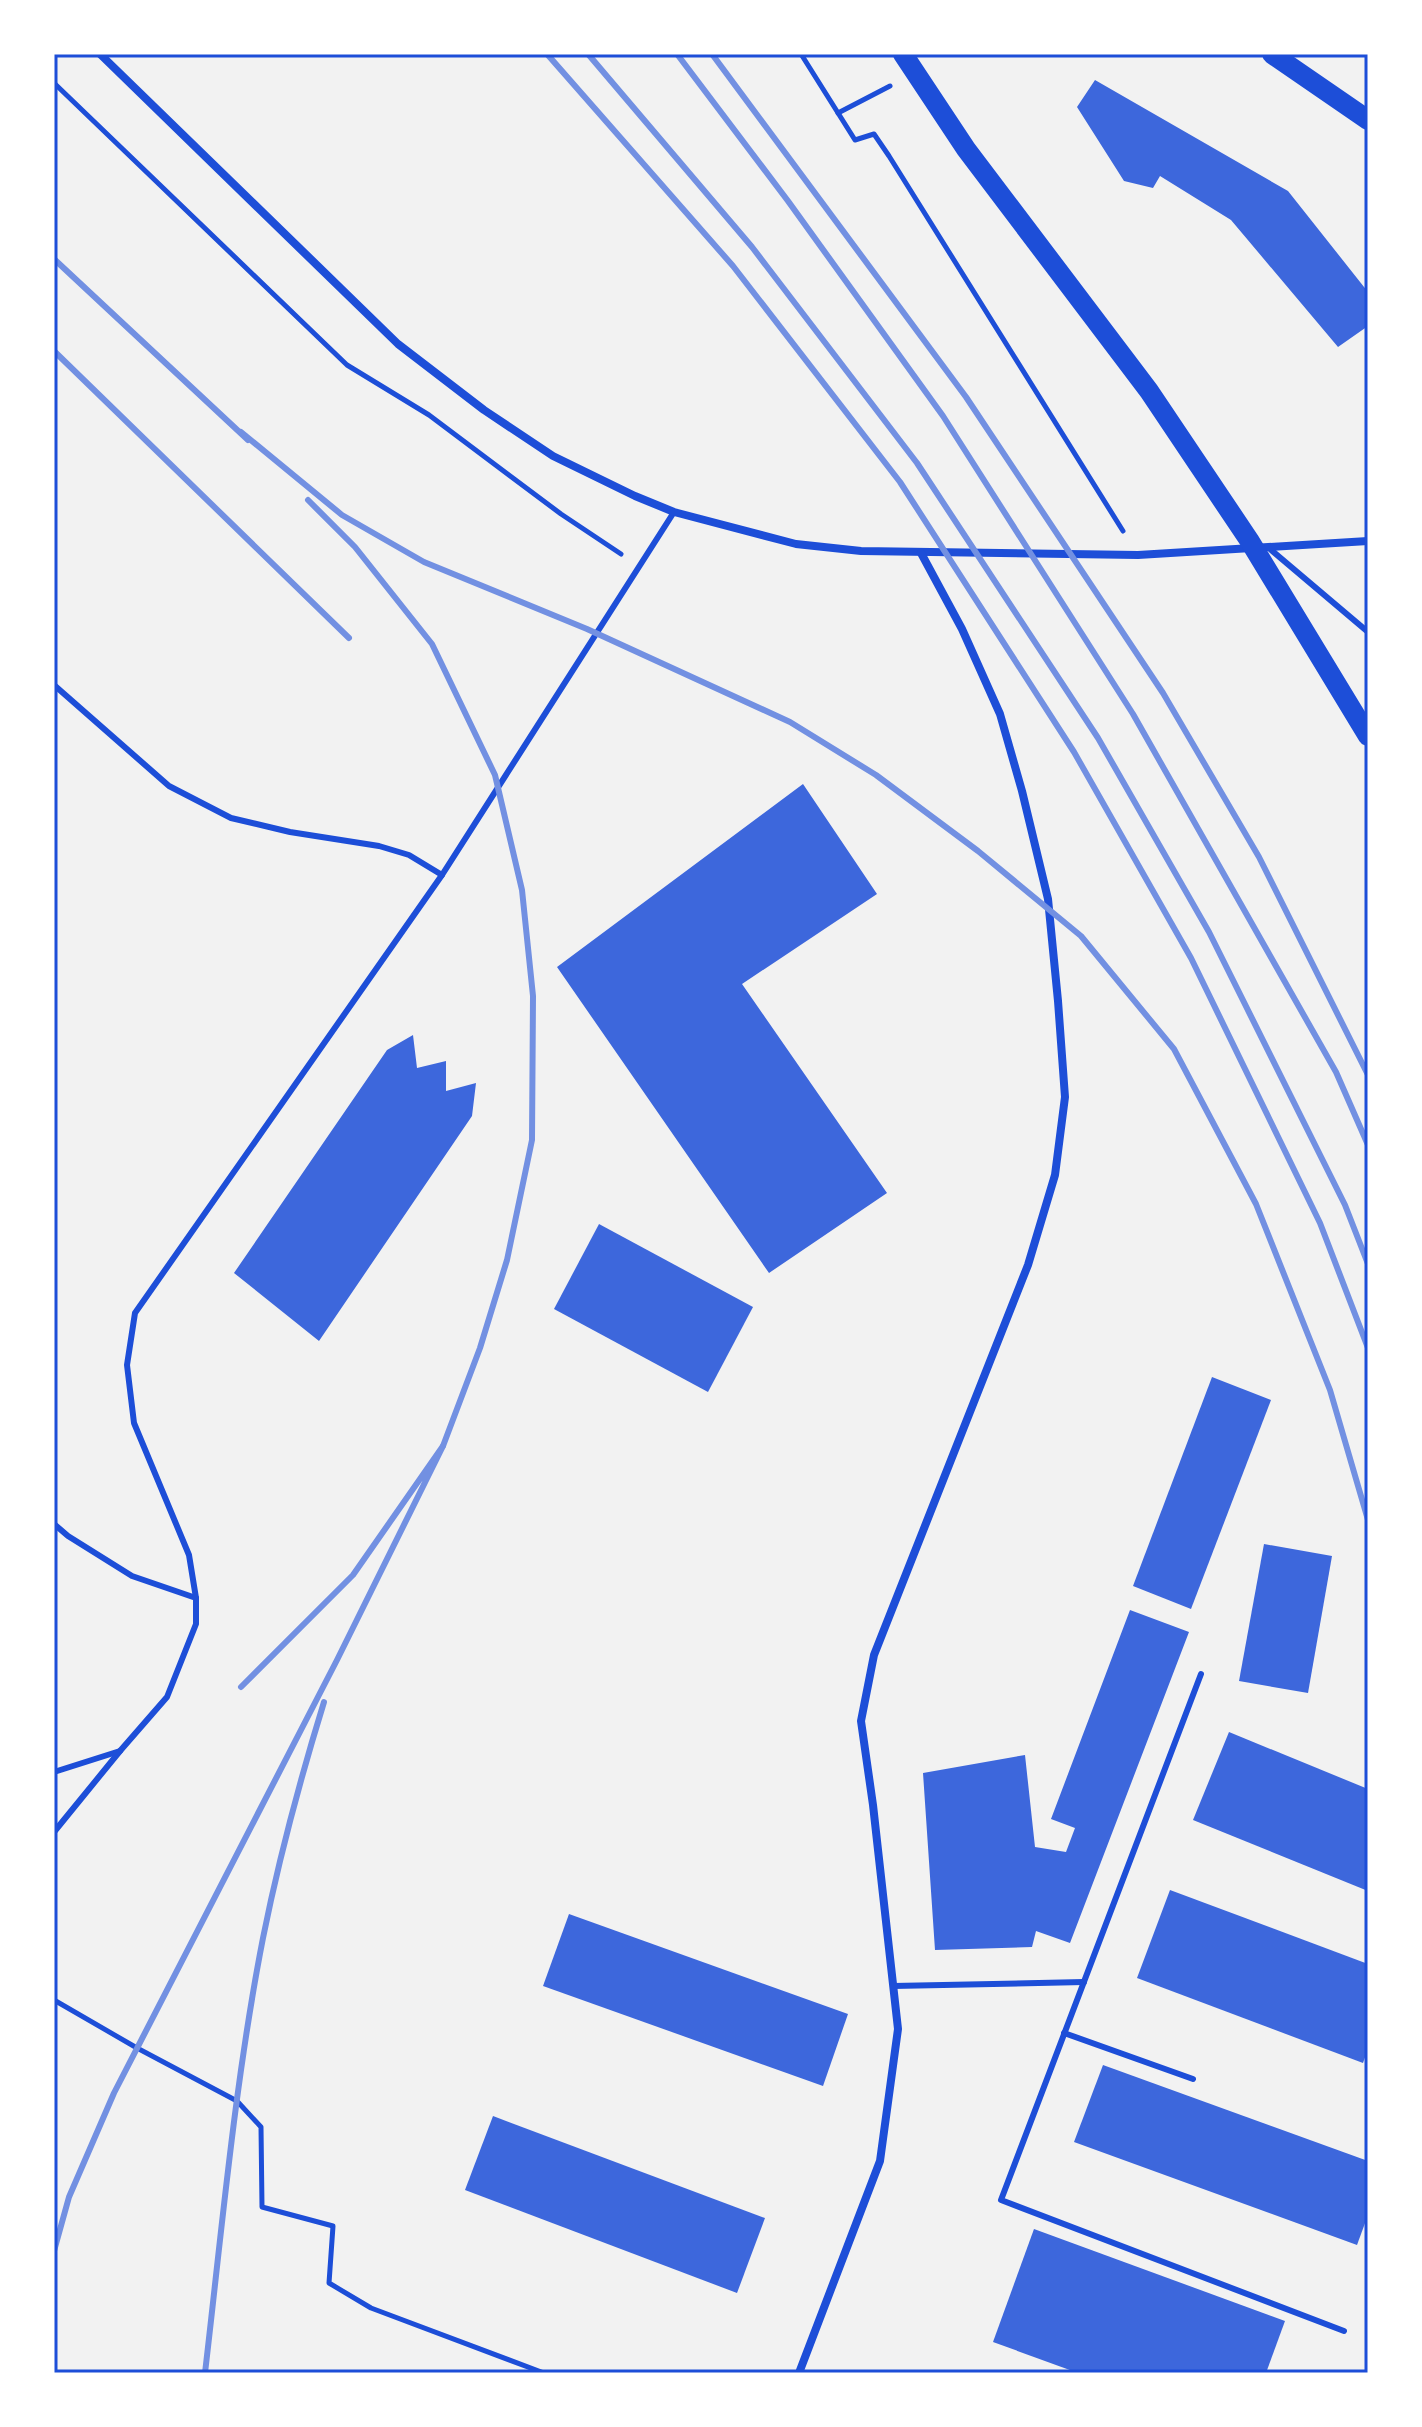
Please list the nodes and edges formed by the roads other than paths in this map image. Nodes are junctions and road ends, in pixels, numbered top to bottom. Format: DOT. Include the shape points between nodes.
graph roads {
  1 [pos="100,54"];
  2 [pos="903,54"];
  3 [pos="1272,54"];
  4 [pos="1368,120"];
  5 [pos="674,512"];
  6 [pos="1368,541"];
  7 [pos="1270,549"];
  8 [pos="921,553"];
  9 [pos="1368,632"];
  10 [pos="54,685"];
  11 [pos="1368,736"];
  12 [pos="442,875"];
  13 [pos="54,1524"];
  14 [pos="196,1598"];
  15 [pos="1201,1674"];
  16 [pos="120,1751"];
  17 [pos="54,1772"];
  18 [pos="54,1832"];
  19 [pos="1084,1982"];
  20 [pos="893,1986"];
  21 [pos="1064,2033"];
  22 [pos="1193,2079"];
  23 [pos="1344,2331"];
  24 [pos="799,2373"];
  1 -- 5 [label="street" via="398,344 553,456"];
  2 -- 11 [label="main road" via="966,149 1149,391 1249,540"];
  3 -- 4 [label="main road"];
  5 -- 8 [label="street" via="796,544"];
  5 -- 12 [label="lane"];
  6 -- 7 [label="street"];
  7 -- 8 [label="street" via="1138,555"];
  7 -- 9 [label="lane"];
  8 -- 20 [label="street" via="1000,714 1022,791 1048,899 1065,1097 1055,1175 1028,1265 874,1655 861,1721"];
  10 -- 12 [label="lane" via="169,786 231,818 379,846 409,855"];
  12 -- 14 [label="lane" via="135,1313 127,1365 134,1423 189,1555"];
  13 -- 14 [label="lane" via="132,1576"];
  14 -- 16 [label="lane" via="196,1624 167,1697"];
  15 -- 19 [label="lane"];
  16 -- 17 [label="lane"];
  16 -- 18 [label="lane"];
  19 -- 20 [label="lane"];
  19 -- 21 [label="lane"];
  20 -- 24 [label="street" via="898,2029 880,2161"];
  21 -- 22 [label="lane"];
  21 -- 23 [label="lane" via="1001,2200"];
}
